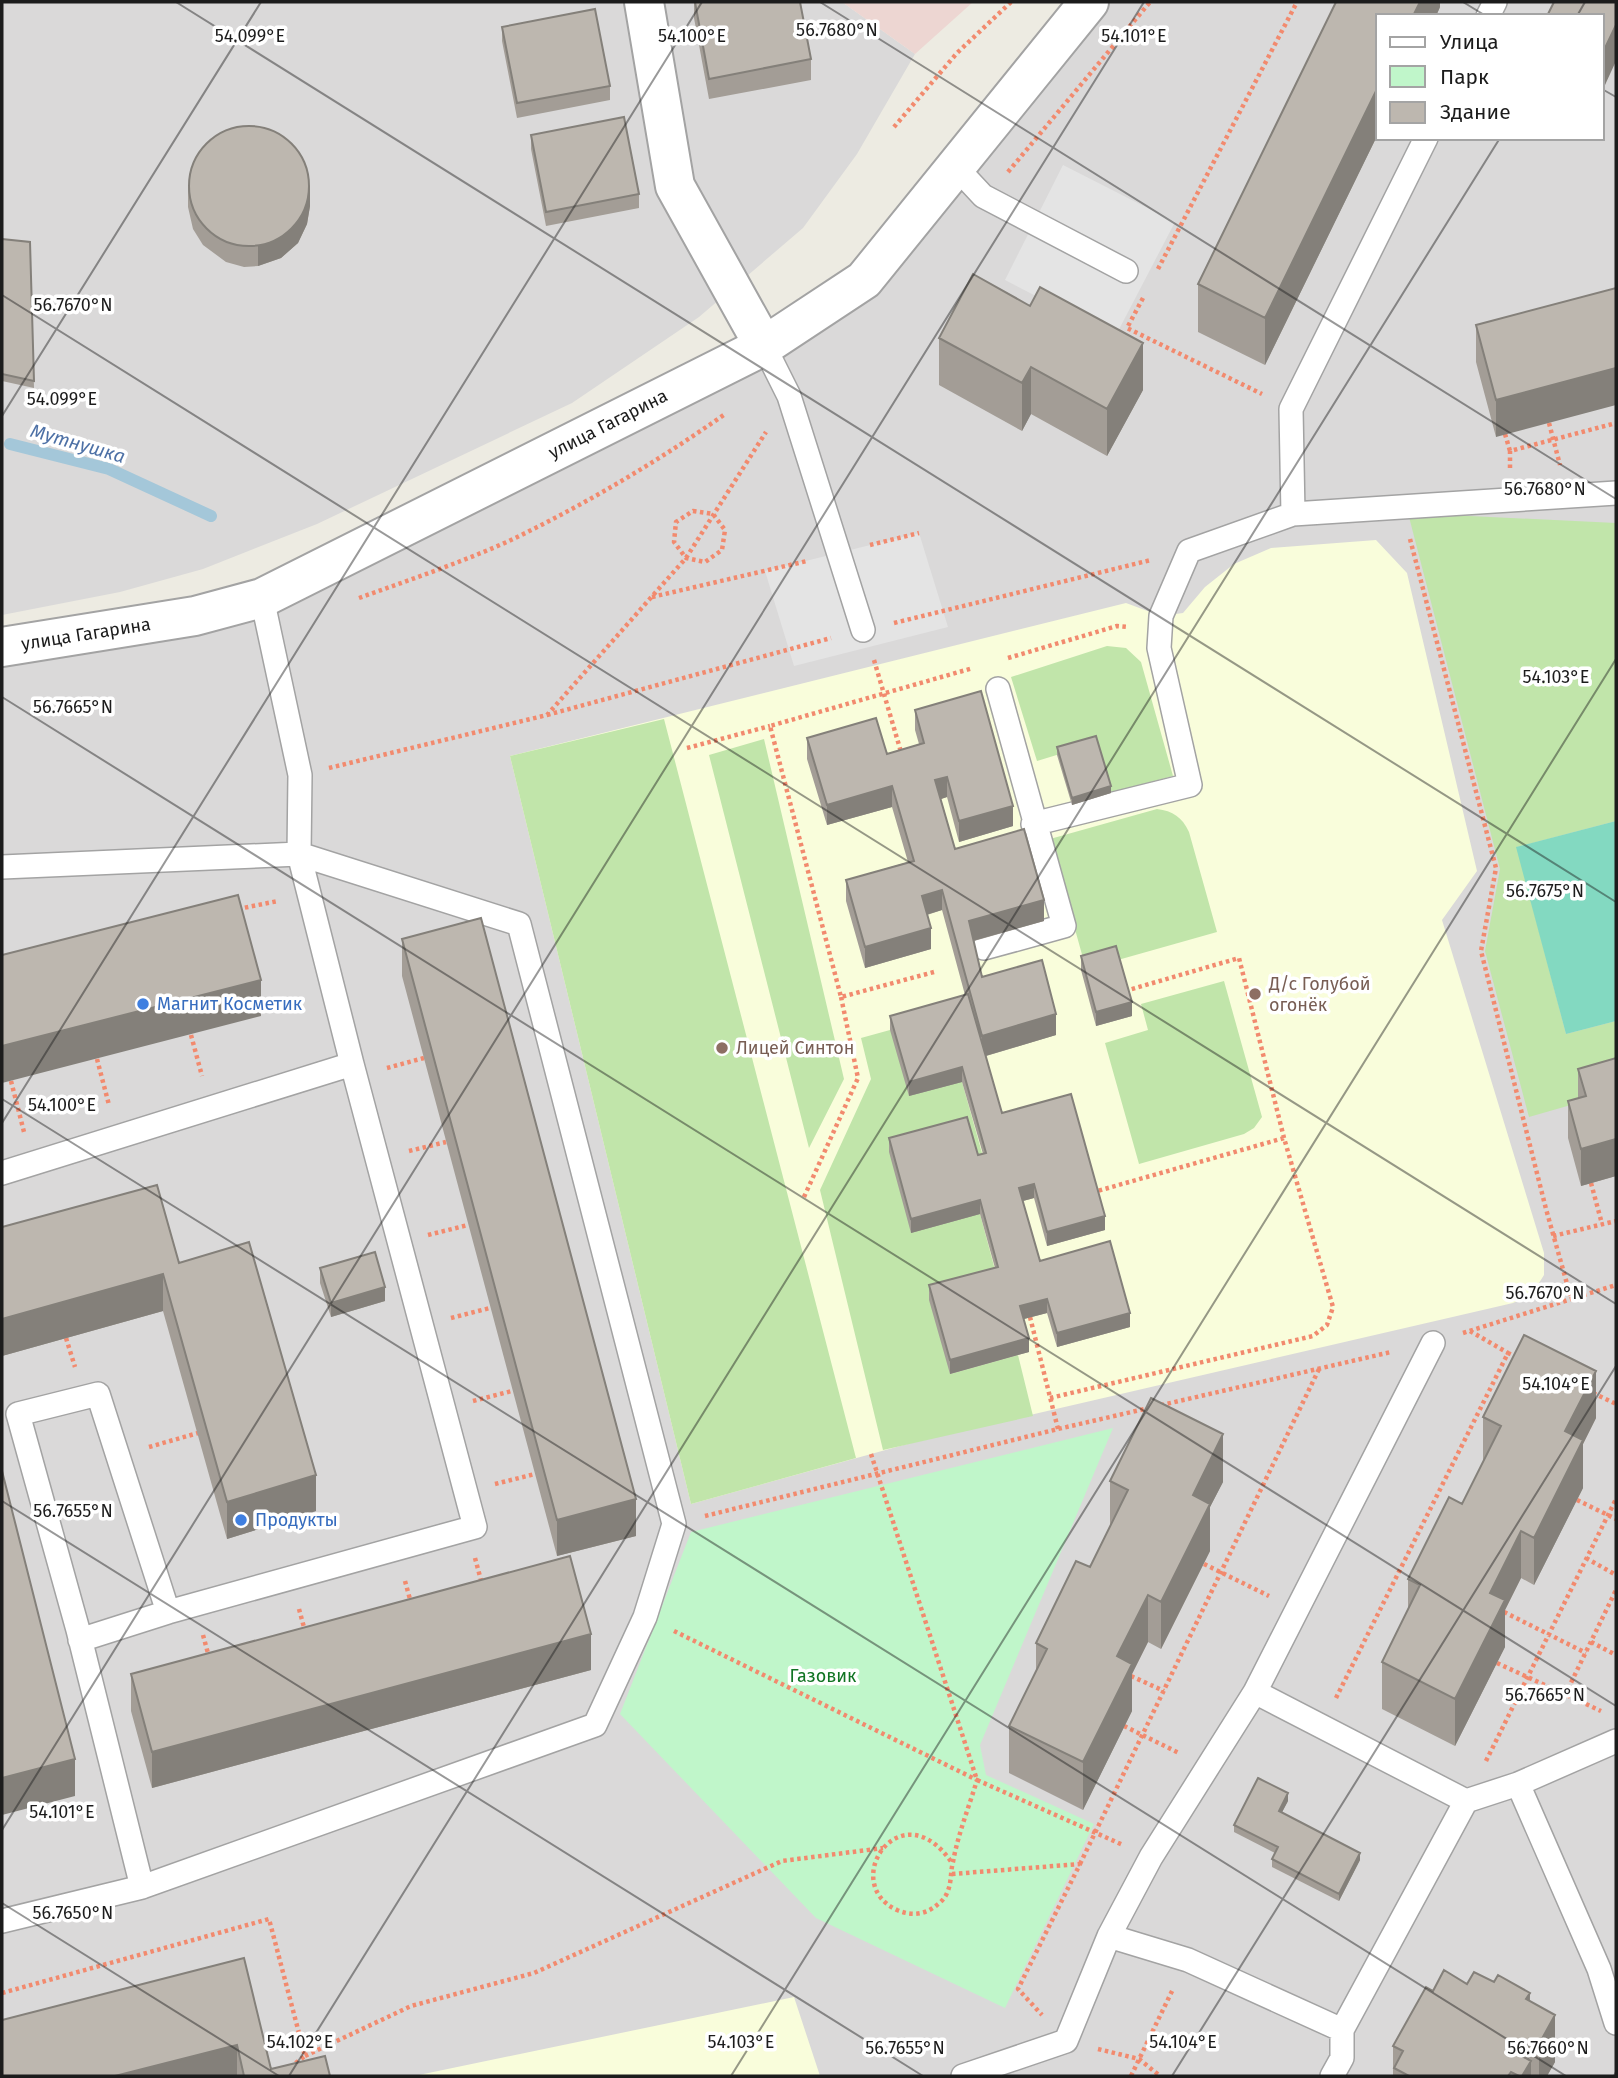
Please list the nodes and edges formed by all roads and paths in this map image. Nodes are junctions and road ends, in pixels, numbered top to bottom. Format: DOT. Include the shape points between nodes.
graph roads {
  1 [pos="643,2"];
  2 [pos="1011,2"];
  3 [pos="1089,2"];
  4 [pos="1297,2"];
  5 [pos="894,127"];
  6 [pos="1425,140"];
  7 [pos="955,166"];
  8 [pos="1126,271"];
  9 [pos="1153,280"];
  10 [pos="1146,292"];
  11 [pos="764,346"];
  12 [pos="789,396"];
  13 [pos="1291,409"];
  14 [pos="1549,423"];
  15 [pos="1616,423"];
  16 [pos="1504,435"];
  17 [pos="1553,440"];
  18 [pos="1510,452"];
  19 [pos="1616,493"];
  20 [pos="1568,496"];
  21 [pos="1510,500"];
  22 [pos="1402,508"];
  23 [pos="713,514"];
  24 [pos="1293,514"];
  25 [pos="919,533"];
  26 [pos="1189,551"];
  27 [pos="839,553"];
  28 [pos="685,558"];
  29 [pos="651,597"];
  30 [pos="262,598"];
  31 [pos="863,630"];
  32 [pos="1160,630"];
  33 [pos="2,647"];
  34 [pos="1001,660"];
  35 [pos="975,668"];
  36 [pos="998,690"];
  37 [pos="884,694"];
  38 [pos="547,715"];
  39 [pos="770,726"];
  40 [pos="687,748"];
  41 [pos="902,757"];
  42 [pos="300,775"];
  43 [pos="1033,824"];
  44 [pos="299,854"];
  45 [pos="2,867"];
  46 [pos="247,907"];
  47 [pos="234,910"];
  48 [pos="984,948"];
  49 [pos="934,972"];
  50 [pos="1125,991"];
  51 [pos="841,997"];
  52 [pos="191,1035"];
  53 [pos="97,1059"];
  54 [pos="352,1063"];
  55 [pos="11,1081"];
  56 [pos="210,1108"];
  57 [pos="117,1136"];
  58 [pos="1284,1138"];
  59 [pos="32,1163"];
  60 [pos="2,1172"];
  61 [pos="1591,1183"];
  62 [pos="1094,1192"];
  63 [pos="804,1197"];
  64 [pos="1616,1221"];
  65 [pos="1602,1224"];
  66 [pos="1553,1236"];
  67 [pos="1616,1285"];
  68 [pos="1571,1298"];
  69 [pos="1030,1317"];
  70 [pos="1470,1331"];
  71 [pos="1433,1343"];
  72 [pos="1508,1353"];
  73 [pos="1520,1358"];
  74 [pos="1321,1367"];
  75 [pos="1592,1393"];
  76 [pos="1050,1398"];
  77 [pos="1616,1404"];
  78 [pos="1058,1429"];
  79 [pos="198,1433"];
  80 [pos="871,1454"];
  81 [pos="118,1456"];
  82 [pos="878,1472"];
  83 [pos="535,1474"];
  84 [pos="466,1492"];
  85 [pos="1616,1499"];
  86 [pos="1577,1500"];
  87 [pos="1608,1515"];
  88 [pos="1616,1519"];
  89 [pos="674,1524"];
  90 [pos="467,1530"];
  91 [pos="397,1550"];
  92 [pos="1586,1558"];
  93 [pos="1204,1564"];
  94 [pos="1222,1572"];
  95 [pos="1616,1575"];
  96 [pos="291,1578"];
  97 [pos="1616,1590"];
  98 [pos="484,1591"];
  99 [pos="195,1605"];
  100 [pos="413,1610"];
  101 [pos="1297,1610"];
  102 [pos="169,1612"];
  103 [pos="1504,1612"];
  104 [pos="645,1617"];
  105 [pos="1548,1634"];
  106 [pos="307,1638"];
  107 [pos="80,1640"];
  108 [pos="1591,1642"];
  109 [pos="1586,1653"];
  110 [pos="1616,1655"];
  111 [pos="1497,1662"];
  112 [pos="211,1664"];
  113 [pos="1131,1676"];
  114 [pos="1527,1677"];
  115 [pos="1164,1691"];
  116 [pos="1255,1692"];
  117 [pos="1565,1695"];
  118 [pos="1604,1712"];
  119 [pos="1124,1726"];
  120 [pos="1322,1727"];
  121 [pos="1143,1735"];
  122 [pos="1616,1741"];
  123 [pos="1208,1768"];
  124 [pos="977,1780"];
  125 [pos="1518,1784"];
  126 [pos="1466,1801"];
  127 [pos="1095,1832"];
  128 [pos="884,1847"];
  129 [pos="1151,1857"];
  130 [pos="952,1863"];
  131 [pos="1080,1864"];
  132 [pos="952,1874"];
  133 [pos="142,1887"];
  134 [pos="2,1922"];
  135 [pos="1109,1936"];
  136 [pos="1188,1960"];
  137 [pos="2,1993"];
  138 [pos="1616,2023"];
  139 [pos="1342,2029"];
  140 [pos="1066,2041"];
  141 [pos="305,2056"];
  142 [pos="1139,2059"];
  143 [pos="286,2070"];
  144 [pos="962,2076"];
  145 [pos="1131,2076"];
  146 [pos="1160,2076"];
  147 [pos="1332,2076"];
  1 -- 11 [label="street" via="675,186"];
  2 -- 5 [label="path" via="957,53"];
  3 -- 7 [label="street, улица Гагарина"];
  4 -- 9 [label="path"];
  6 -- 13 [label="lane"];
  7 -- 8 [label="lane" via="983,196"];
  7 -- 11 [label="street, улица Гагарина" via="864,280"];
  10 -- 13 [label="path" via="1128,328"];
  11 -- 12 [label="lane"];
  11 -- 30 [label="street, улица Гагарина"];
  12 -- 23 [label="path"];
  12 -- 27 [label="lane"];
  13 -- 24 [label="lane"];
  14 -- 17 [label="path"];
  15 -- 17 [label="path"];
  16 -- 18 [label="path"];
  17 -- 18 [label="path"];
  17 -- 20 [label="path"];
  18 -- 21 [label="path"];
  19 -- 20 [label="lane"];
  20 -- 21 [label="lane"];
  21 -- 22 [label="lane"];
  22 -- 24 [label="lane"];
  22 -- 66 [label="path" via="1496,868 1481,951"];
  23 -- 28 [label="path"];
  23 -- 28 [label="path" via="693,511 676,522 674,542"];
  23 -- 28 [label="path" via="725,530 722,550 705,562"];
  24 -- 26 [label="lane"];
  25 -- 27 [label="path"];
  26 -- 31 [label="path"];
  26 -- 32 [label="lane" via="1161,616"];
  27 -- 29 [label="path"];
  27 -- 31 [label="lane"];
  28 -- 29 [label="path"];
  29 -- 38 [label="path"];
  30 -- 33 [label="street, улица Гагарина" via="195,616"];
  30 -- 42 [label="lane"];
  31 -- 38 [label="path"];
  32 -- 34 [label="path" via="1117,626"];
  32 -- 43 [label="lane" via="1159,648 1190,785"];
  35 -- 37 [label="path"];
  36 -- 43 [label="lane"];
  37 -- 39 [label="path"];
  37 -- 41 [label="path"];
  38 -- 42 [label="path"];
  39 -- 40 [label="path"];
  39 -- 51 [label="path"];
  42 -- 44 [label="lane"];
  43 -- 48 [label="lane" via="1063,926"];
  44 -- 45 [label="lane"];
  44 -- 54 [label="lane"];
  44 -- 89 [label="lane" via="519,924"];
  46 -- 47 [label="path"];
  49 -- 51 [label="path"];
  50 -- 58 [label="path" via="1239,958"];
  51 -- 63 [label="path" via="858,1078"];
  52 -- 56 [label="path"];
  53 -- 57 [label="path"];
  54 -- 56 [label="lane"];
  54 -- 84 [label="lane"];
  55 -- 59 [label="path"];
  56 -- 57 [label="lane"];
  57 -- 59 [label="lane"];
  58 -- 62 [label="path"];
  58 -- 76 [label="path" via="1333,1307 1327,1325 1313,1336"];
  59 -- 60 [label="lane"];
  61 -- 65 [label="path"];
  64 -- 65 [label="path"];
  65 -- 66 [label="path"];
  66 -- 68 [label="path"];
  67 -- 68 [label="path"];
  68 -- 70 [label="path"];
  69 -- 76 [label="path"];
  70 -- 71 [label="path"];
  70 -- 72 [label="path"];
  71 -- 74 [label="path"];
  71 -- 101 [label="lane"];
  72 -- 73 [label="path"];
  72 -- 120 [label="path"];
  74 -- 78 [label="path"];
  74 -- 94 [label="path"];
  75 -- 77 [label="path"];
  76 -- 78 [label="path"];
  78 -- 82 [label="path"];
  79 -- 81 [label="path"];
  80 -- 82 [label="path"];
  81 -- 102 [label="lane"];
  81 -- 107 [label="lane" via="98,1394 18,1414"];
  82 -- 89 [label="path"];
  82 -- 124 [label="path"];
  83 -- 84 [label="path"];
  84 -- 90 [label="lane" via="475,1527"];
  85 -- 87 [label="path"];
  86 -- 87 [label="path"];
  87 -- 88 [label="path"];
  87 -- 92 [label="path"];
  89 -- 104 [label="lane"];
  90 -- 91 [label="lane"];
  90 -- 98 [label="path"];
  91 -- 96 [label="lane"];
  91 -- 100 [label="path"];
  92 -- 95 [label="path"];
  92 -- 105 [label="path"];
  93 -- 94 [label="path"];
  94 -- 101 [label="path"];
  94 -- 115 [label="path"];
  96 -- 99 [label="lane"];
  96 -- 106 [label="path"];
  97 -- 108 [label="path"];
  99 -- 102 [label="lane"];
  99 -- 112 [label="path"];
  101 -- 116 [label="lane"];
  102 -- 107 [label="lane"];
  103 -- 105 [label="path"];
  104 -- 124 [label="path"];
  104 -- 133 [label="lane" via="595,1725"];
  105 -- 109 [label="path"];
  105 -- 114 [label="path"];
  107 -- 133 [label="lane"];
  108 -- 109 [label="path"];
  108 -- 110 [label="path"];
  109 -- 117 [label="path"];
  111 -- 114 [label="path"];
  113 -- 115 [label="path"];
  114 -- 117 [label="path"];
  114 -- 126 [label="path"];
  115 -- 121 [label="path"];
  116 -- 120 [label="lane"];
  116 -- 123 [label="lane"];
  117 -- 118 [label="path"];
  119 -- 121 [label="path"];
  120 -- 126 [label="lane"];
  121 -- 123 [label="path"];
  121 -- 127 [label="path"];
  122 -- 125 [label="lane"];
  123 -- 129 [label="lane"];
  124 -- 127 [label="path"];
  124 -- 130 [label="path"];
  125 -- 126 [label="lane"];
  125 -- 138 [label="lane" via="1600,1969"];
  126 -- 139 [label="lane"];
  127 -- 129 [label="path"];
  127 -- 131 [label="path"];
  128 -- 130 [label="path" via="897,1837 917,1834 933,1841"];
  128 -- 132 [label="path" via="873,1867 874,1883 880,1898 906,1914 937,1906 946,1896"];
  128 -- 141 [label="path" via="782,1861 534,1973 411,2006"];
  129 -- 135 [label="lane"];
  130 -- 132 [label="path"];
  131 -- 132 [label="path"];
  131 -- 140 [label="path" via="1018,1989"];
  133 -- 134 [label="lane"];
  135 -- 136 [label="lane"];
  135 -- 140 [label="lane"];
  136 -- 139 [label="lane"];
  136 -- 142 [label="path"];
  137 -- 141 [label="path" via="269,1919"];
  139 -- 147 [label="lane" via="1342,2059"];
  140 -- 142 [label="path"];
  140 -- 144 [label="lane"];
  141 -- 143 [label="path"];
  142 -- 145 [label="path"];
  142 -- 146 [label="path"];
}
